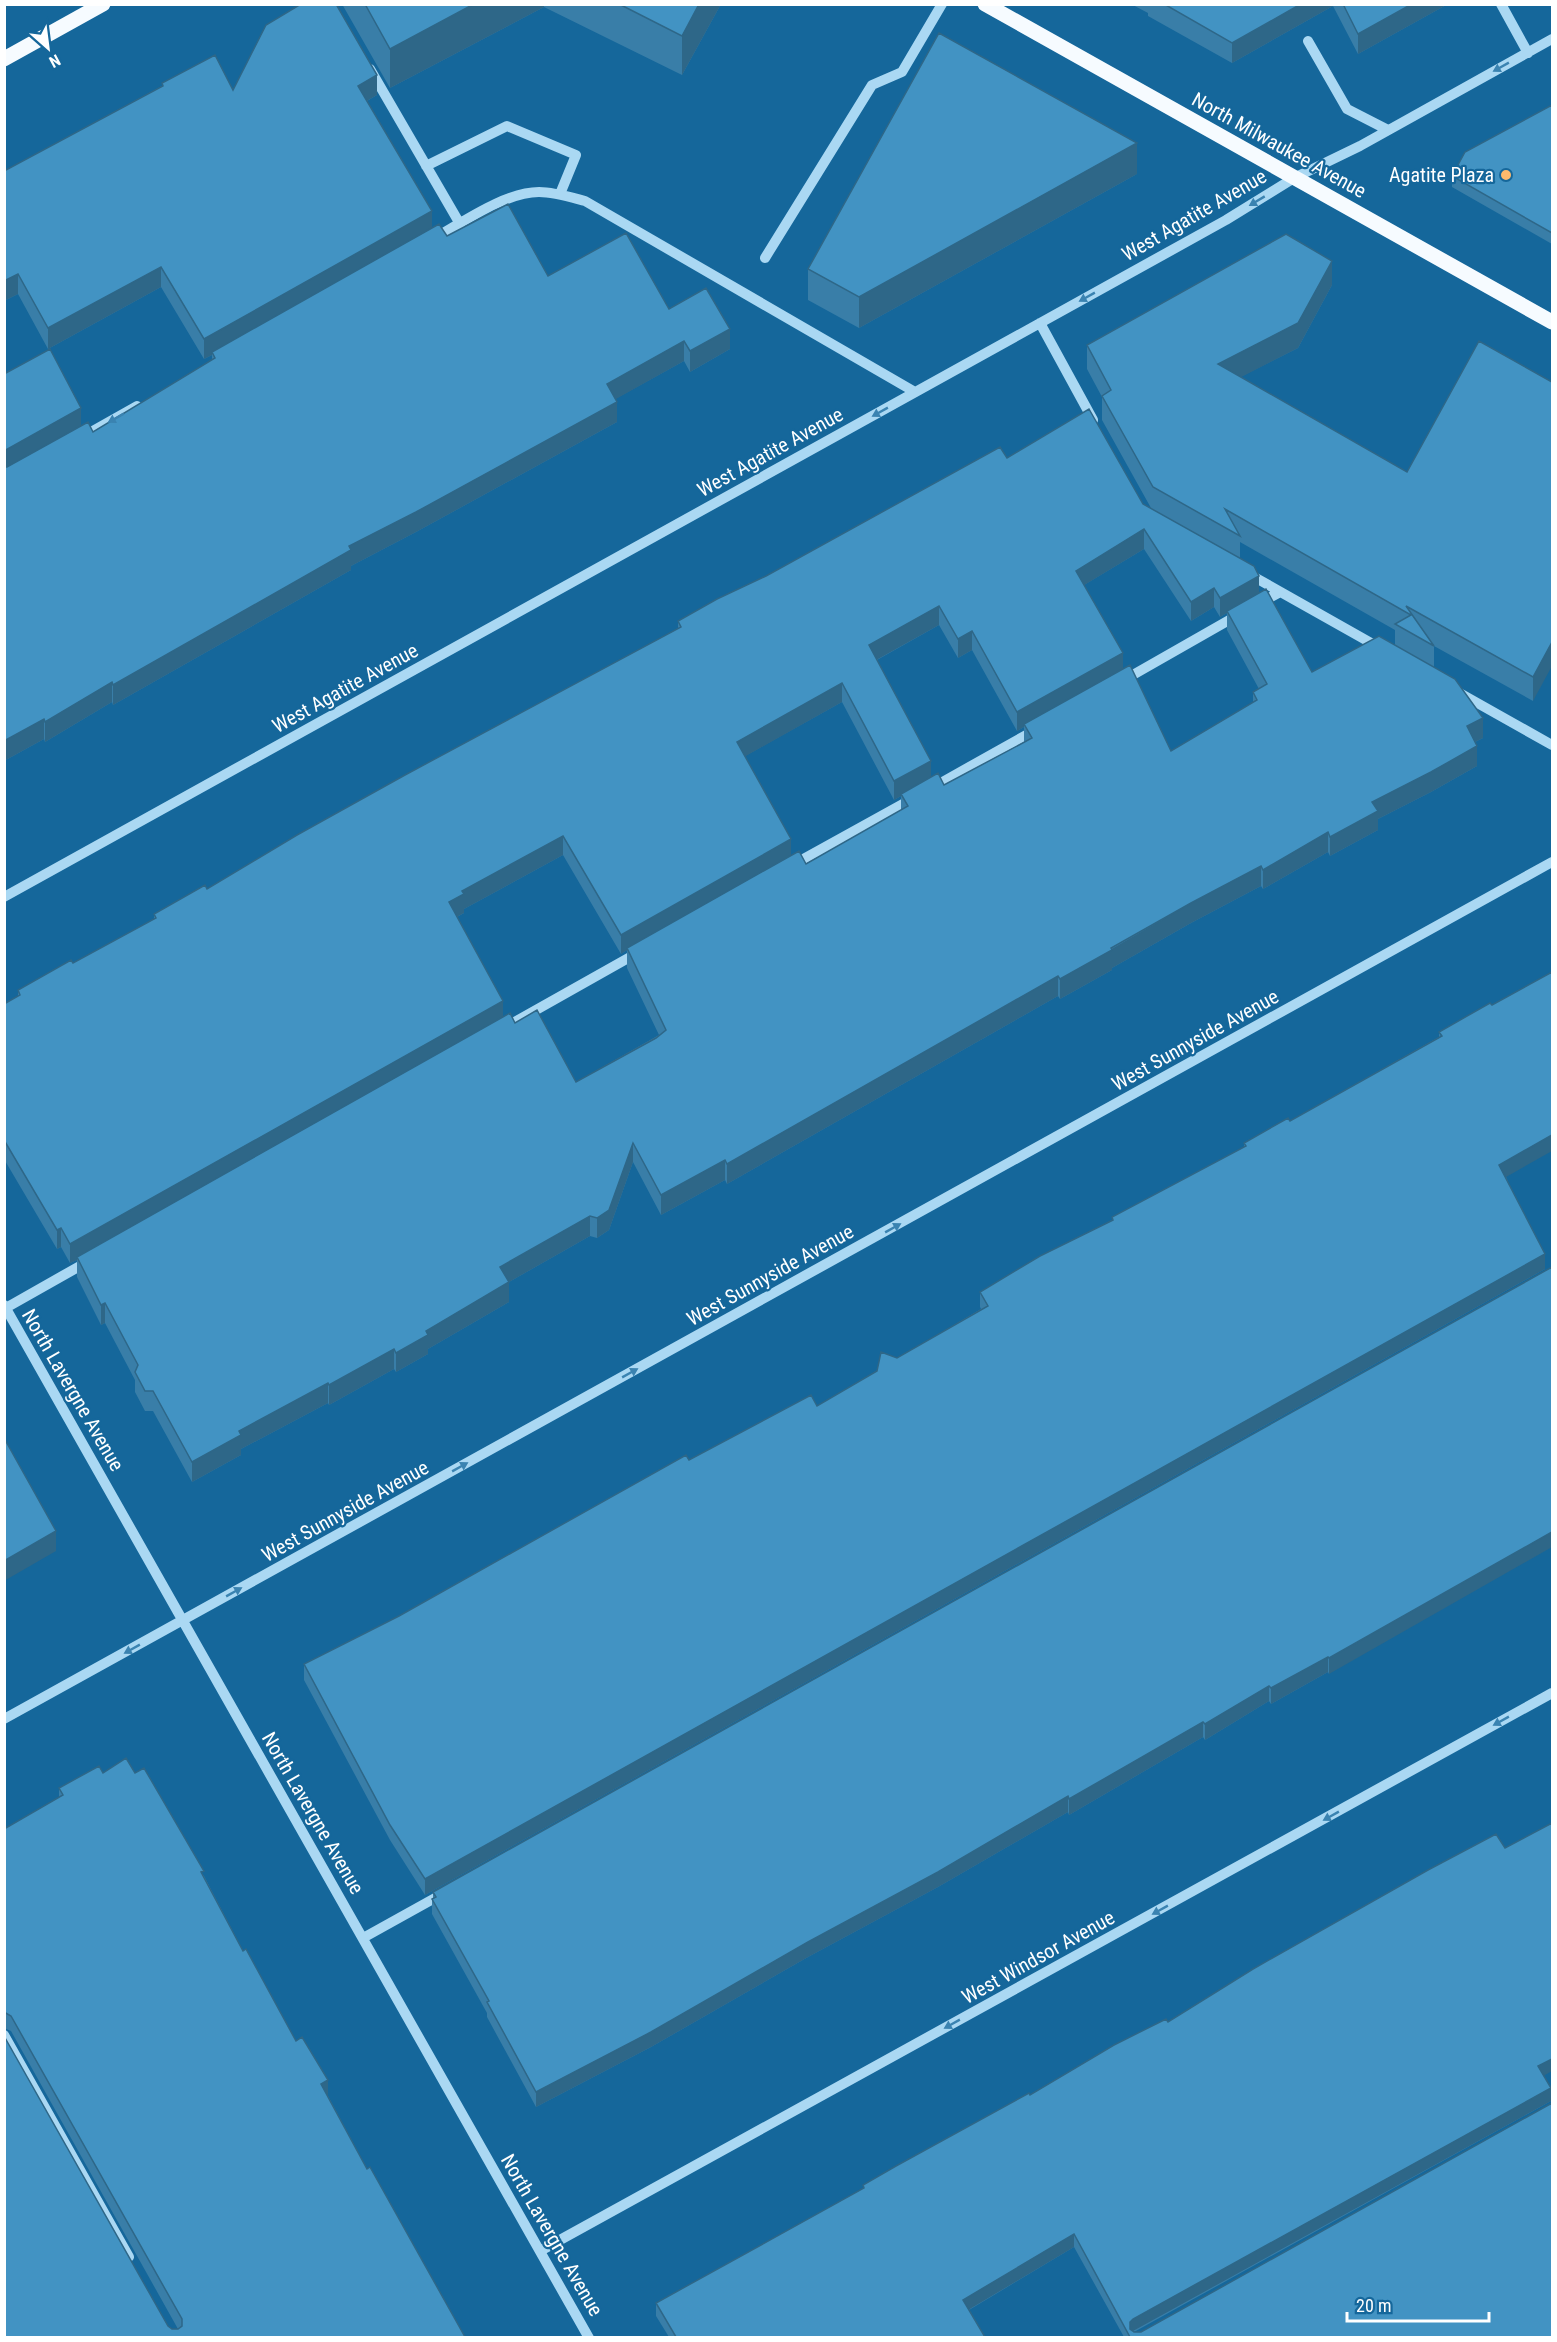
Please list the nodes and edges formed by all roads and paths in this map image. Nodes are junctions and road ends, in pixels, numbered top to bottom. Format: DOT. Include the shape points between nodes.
graph roads {
  1 [pos="103,4"];
  2 [pos="942,4"];
  3 [pos="985,4"];
  4 [pos="1501,4"];
  5 [pos="1552,39"];
  6 [pos="1308,41"];
  7 [pos="1528,53"];
  8 [pos="362,55"];
  9 [pos="4,59"];
  10 [pos="1388,130"];
  11 [pos="426,166"];
  12 [pos="1294,178"];
  13 [pos="560,194"];
  14 [pos="460,224"];
  15 [pos="418,247"];
  16 [pos="765,258"];
  17 [pos="1552,322"];
  18 [pos="1040,323"];
  19 [pos="915,392"];
  20 [pos="149,399"];
  21 [pos="1098,428"];
  22 [pos="77,440"];
  23 [pos="1239,569"];
  24 [pos="1280,592"];
  25 [pos="1391,654"];
  26 [pos="1442,682"];
  27 [pos="1114,686"];
  28 [pos="1051,721"];
  29 [pos="1552,745"];
  30 [pos="1552,862"];
  31 [pos="780,873"];
  32 [pos="4,897"];
  33 [pos="644,949"];
  34 [pos="498,1031"];
  35 [pos="102,1254"];
  36 [pos="5,1307"];
  37 [pos="183,1621"];
  38 [pos="1552,1693"];
  39 [pos="4,1719"];
  40 [pos="457,1885"];
  41 [pos="363,1938"];
  42 [pos="4,2035"];
  43 [pos="540,2251"];
  44 [pos="134,2265"];
  45 [pos="589,2337"];
  1 -- 9 [label="main road"];
  2 -- 16 [label="street" via="902,72 872,85"];
  3 -- 12 [label="main road, North Milwaukee Avenue"];
  4 -- 7 [label="street"];
  5 -- 7 [label="street, West Agatite Avenue"];
  6 -- 10 [label="street" via="1347,109"];
  7 -- 10 [label="street, West Agatite Avenue, one-way"];
  8 -- 11 [label="street"];
  10 -- 12 [label="street, West Agatite Avenue"];
  11 -- 13 [label="street" via="507,126 576,155"];
  11 -- 14 [label="street"];
  12 -- 17 [label="main road, North Milwaukee Avenue"];
  12 -- 18 [label="street, West Agatite Avenue, one-way"];
  13 -- 14 [label="street" via="537,192 508,199"];
  13 -- 19 [label="street" via="585,201"];
  14 -- 15 [label="street"];
  18 -- 19 [label="street, West Agatite Avenue"];
  18 -- 21 [label="street"];
  19 -- 32 [label="street, West Agatite Avenue, one-way"];
  20 -- 22 [label="street, one-way"];
  23 -- 24 [label="street"];
  24 -- 25 [label="street"];
  24 -- 27 [label="street"];
  26 -- 29 [label="street"];
  28 -- 31 [label="street"];
  37 -- 30 [label="street, West Sunnyside Avenue, one-way"];
  33 -- 34 [label="street"];
  35 -- 36 [label="street"];
  36 -- 37 [label="street, North Lavergne Avenue"];
  37 -- 39 [label="street, West Sunnyside Avenue, one-way"];
  37 -- 41 [label="street, North Lavergne Avenue"];
  38 -- 43 [label="street, West Windsor Avenue, one-way"];
  40 -- 41 [label="street"];
  41 -- 43 [label="street, North Lavergne Avenue"];
  42 -- 44 [label="street"];
  43 -- 45 [label="street, North Lavergne Avenue"];
}
